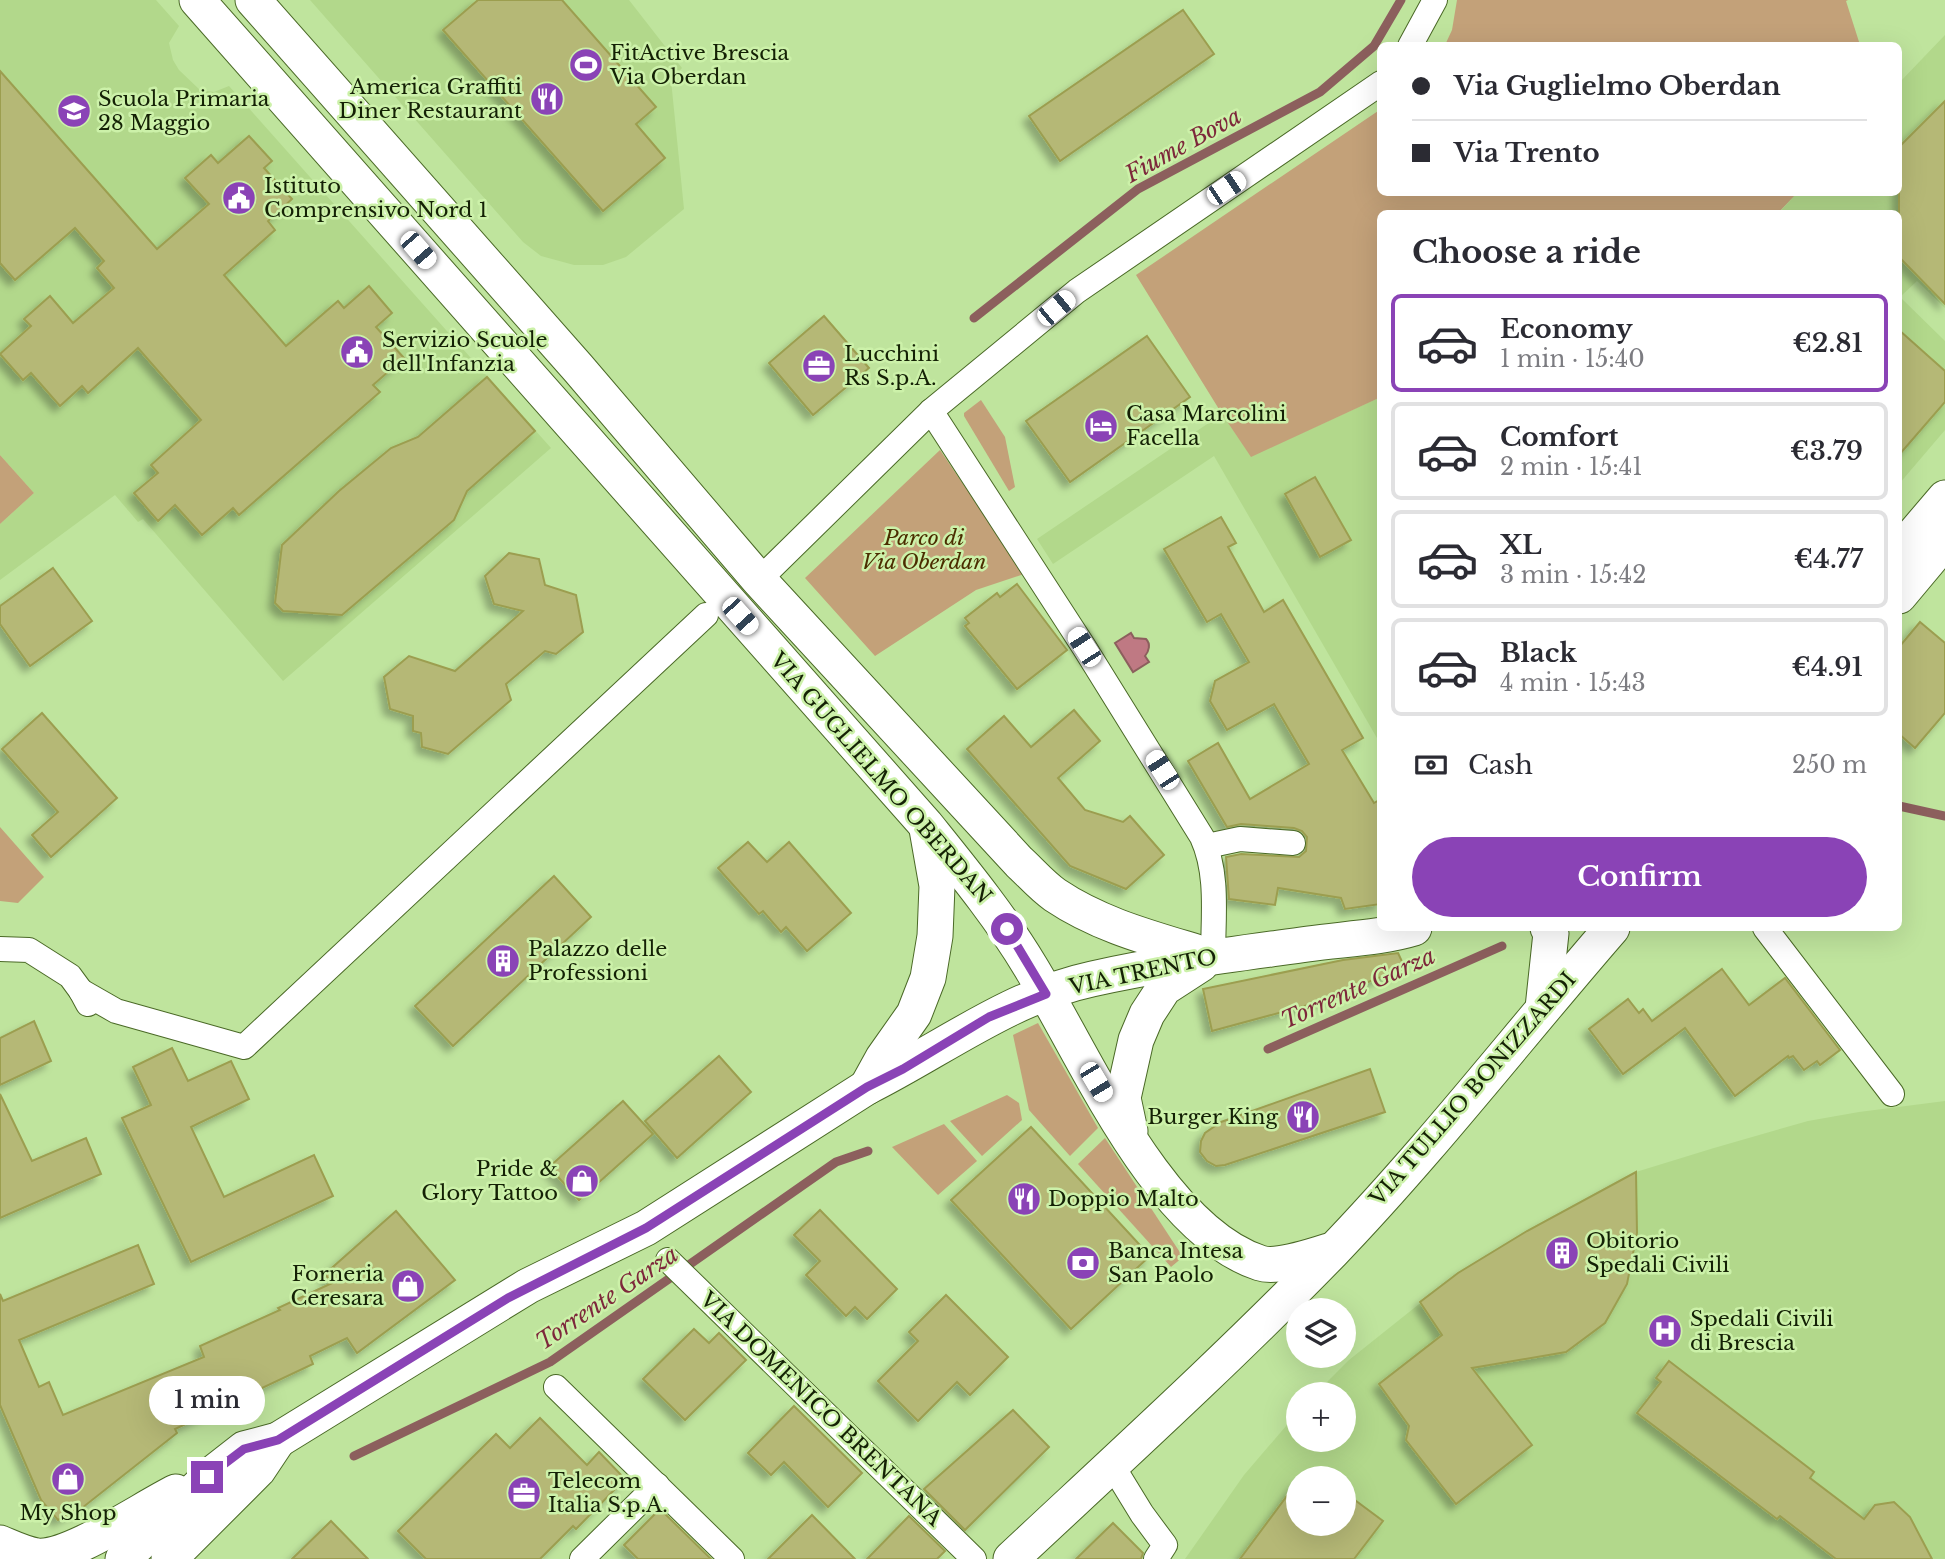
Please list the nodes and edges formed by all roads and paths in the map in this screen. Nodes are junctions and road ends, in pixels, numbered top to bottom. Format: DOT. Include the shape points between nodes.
graph roads {
  1 [pos="197,0"];
  2 [pos="253,0"];
  3 [pos="1434,0"];
  4 [pos="1412,42"];
  5 [pos="1377,86"];
  6 [pos="931,411"];
  7 [pos="1945,498"];
  8 [pos="1945,541"];
  9 [pos="1902,548"];
  10 [pos="759,580"];
  11 [pos="1902,592"];
  12 [pos="706,615"];
  13 [pos="926,825"];
  14 [pos="1293,843"];
  15 [pos="1206,846"];
  16 [pos="1393,931"];
  17 [pos="1550,931"];
  18 [pos="1609,931"];
  19 [pos="1767,931"];
  20 [pos="0,949"];
  21 [pos="1213,957"];
  22 [pos="1046,994"];
  23 [pos="1543,1008"];
  24 [pos="867,1087"];
  25 [pos="1892,1094"];
  26 [pos="1133,1144"];
  27 [pos="1333,1250"];
  28 [pos="668,1260"];
  29 [pos="556,1387"];
  30 [pos="278,1440"];
  31 [pos="1112,1465"];
  32 [pos="207,1477"];
  33 [pos="657,1485"];
  34 [pos="0,1544"];
  35 [pos="123,1559"];
  36 [pos="169,1559"];
  37 [pos="582,1559"];
  38 [pos="732,1559"];
  39 [pos="974,1559"];
  40 [pos="1011,1559"];
  41 [pos="1156,1559"];
  1 -- 13 [label="main road, VIA GUGLIELMO OBERDAN"];
  2 -- 10 [label="main road, VIA GUGLIELMO OBERDAN"];
  3 -- 4 [label="street"];
  5 -- 6 [label="street" via="1077,290"];
  6 -- 10 [label="street"];
  6 -- 15 [label="street"];
  7 -- 9 [label="main road"];
  8 -- 11 [label="main road"];
  10 -- 21 [label="main road, VIA GUGLIELMO OBERDAN" via="1019,862 1054,894 1126,931"];
  12 -- 20 [label="street" via="244,1047 86,1000 70,976 29,950"];
  13 -- 22 [label="main road, VIA GUGLIELMO OBERDAN" via="995,910"];
  13 -- 24 [label="main road" via="937,886 928,978 914,1014"];
  14 -- 15 [label="street" via="1240,839"];
  15 -- 21 [label="street" via="1213,883"];
  16 -- 21 [label="main road, VIA TRENTO"];
  17 -- 23 [label="main road"];
  18 -- 23 [label="main road, VIA TULLIO BONIZZARDI"];
  19 -- 25 [label="street"];
  21 -- 22 [label="main road, VIA TRENTO" via="1089,979"];
  21 -- 26 [label="main road" via="1164,988 1147,1014 1123,1098"];
  22 -- 24 [label="main road, VIA TRENTO" via="989,1017"];
  22 -- 26 [label="main road, VIA GUGLIELMO OBERDAN"];
  23 -- 27 [label="main road, VIA TULLIO BONIZZARDI"];
  24 -- 30 [label="main road, VIA TRENTO" via="646,1228 508,1298"];
  26 -- 27 [label="main road, VIA GUGLIELMO OBERDAN" via="1173,1198 1238,1255 1264,1265"];
  27 -- 31 [label="main road, VIA TULLIO BONIZZARDI"];
  28 -- 39 [label="street, VIA DOMENICO BRENTANA"];
  29 -- 33 [label="street"];
  30 -- 32 [label="main road, VIA TRENTO" via="244,1449"];
  30 -- 36 [label="main road, VIA TRENTO" via="258,1470"];
  31 -- 40 [label="main road, VIA TULLIO BONIZZARDI"];
  31 -- 41 [label="street" via="1165,1545"];
  32 -- 34 [label="main road, VIA TRENTO" via="56,1556 37,1557"];
  32 -- 35 [label="main road, VIA TRENTO"];
  33 -- 37 [label="street"];
  33 -- 38 [label="street"];
}
